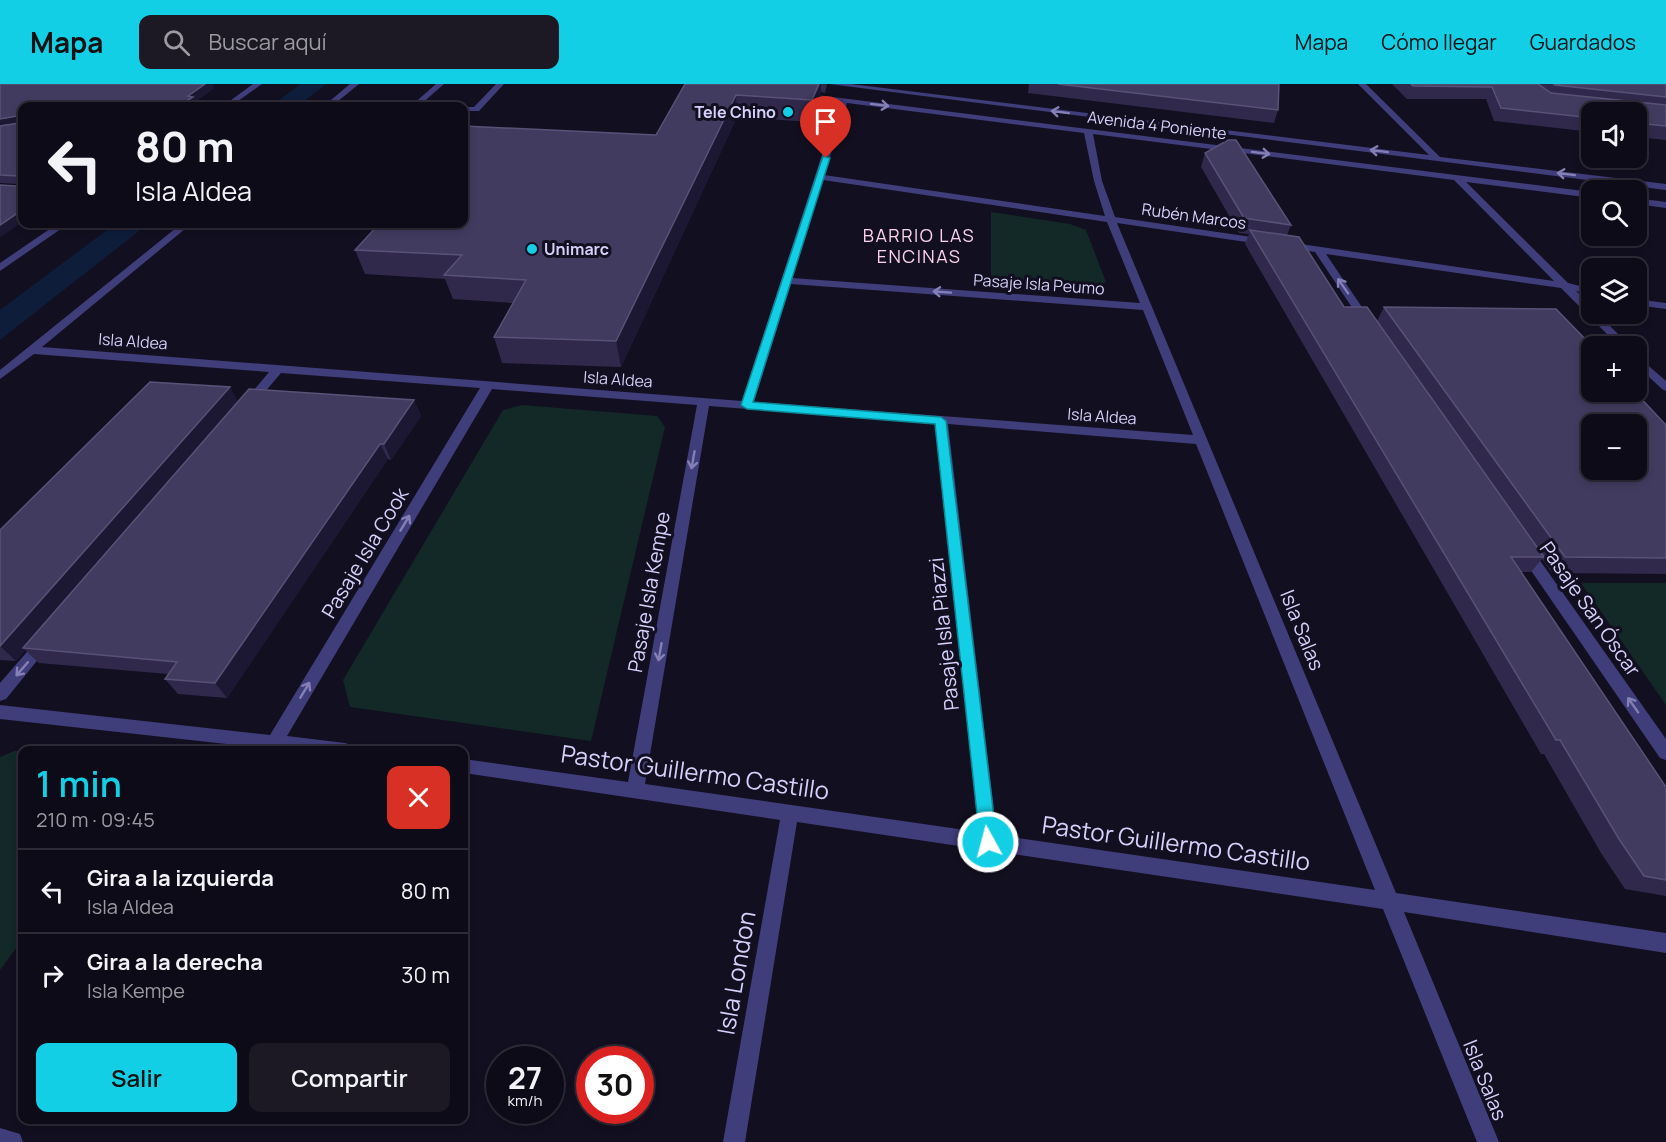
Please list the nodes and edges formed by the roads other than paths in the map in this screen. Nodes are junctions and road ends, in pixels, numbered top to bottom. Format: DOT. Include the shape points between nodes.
graph roads {
  1 [pos="258,84"];
  2 [pos="355,84"];
  3 [pos="440,84"];
  4 [pos="500,84"];
  5 [pos="833,84"];
  6 [pos="1362,84"];
  7 [pos="787,93"];
  8 [pos="844,100"];
  9 [pos="233,102"];
  10 [pos="333,102"];
  11 [pos="420,102"];
  12 [pos="468,109"];
  13 [pos="1088,131"];
  14 [pos="1437,158"];
  15 [pos="819,177"];
  16 [pos="1456,178"];
  17 [pos="1666,187"];
  18 [pos="1581,194"];
  19 [pos="1647,202"];
  20 [pos="1666,205"];
  21 [pos="1111,219"];
  22 [pos="57,228"];
  23 [pos="181,228"];
  24 [pos="1318,249"];
  25 [pos="0,268"];
  26 [pos="786,281"];
  27 [pos="1563,285"];
  28 [pos="1581,289"];
  29 [pos="1581,302"];
  30 [pos="1647,303"];
  31 [pos="1666,306"];
  32 [pos="1147,307"];
  33 [pos="1603,324"];
  34 [pos="1373,330"];
  35 [pos="1615,336"];
  36 [pos="32,350"];
  37 [pos="278,369"];
  38 [pos="1647,369"];
  39 [pos="0,376"];
  40 [pos="488,385"];
  41 [pos="1666,387"];
  42 [pos="704,402"];
  43 [pos="747,405"];
  44 [pos="240,414"];
  45 [pos="941,421"];
  46 [pos="1201,440"];
  47 [pos="1516,537"];
  48 [pos="54,631"];
  49 [pos="0,694"];
  50 [pos="0,712"];
  51 [pos="275,741"];
  52 [pos="314,746"];
  53 [pos="1666,753"];
  54 [pos="468,767"];
  55 [pos="635,790"];
  56 [pos="790,813"];
  57 [pos="988,842"];
  58 [pos="1389,901"];
  59 [pos="1666,944"];
  60 [pos="0,1139"];
  61 [pos="12,1142"];
  62 [pos="734,1142"];
  63 [pos="1488,1142"];
  1 -- 9 [label="street"];
  2 -- 10 [label="street"];
  3 -- 11 [label="street"];
  4 -- 12 [label="street" via="476,109"];
  14 -- 5 [label="street, Avenida 4 Poniente, one-way"];
  6 -- 14 [label="street"];
  7 -- 8 [label="street, Avenida 4 Poniente"];
  8 -- 13 [label="street, Avenida 4 Poniente, one-way"];
  8 -- 15 [label="street"];
  13 -- 16 [label="street, Avenida 4 Poniente, one-way"];
  13 -- 21 [label="street, Isla Salas"];
  14 -- 16 [label="street"];
  17 -- 14 [label="street, Avenida 4 Poniente, one-way"];
  15 -- 21 [label="street, Rubén Marcos"];
  15 -- 26 [label="street"];
  16 -- 18 [label="street, Avenida 4 Poniente"];
  16 -- 27 [label="street"];
  19 -- 20 [label="street"];
  21 -- 24 [label="street, Rubén Marcos"];
  21 -- 32 [label="street, Isla Salas"];
  22 -- 25 [label="street"];
  23 -- 36 [label="street"];
  24 -- 27 [label="street, Rubén Marcos"];
  34 -- 24 [label="street, one-way"];
  32 -- 26 [label="street, Pasaje Isla Peumo, one-way"];
  26 -- 43 [label="street"];
  27 -- 28 [label="street, Rubén Marcos"];
  27 -- 29 [label="street"];
  30 -- 31 [label="street"];
  32 -- 46 [label="street, Isla Salas"];
  33 -- 35 [label="street"];
  36 -- 37 [label="street, Isla Aldea"];
  36 -- 39 [label="street"];
  37 -- 40 [label="street, Isla Aldea"];
  37 -- 44 [label="street"];
  38 -- 41 [label="street"];
  40 -- 42 [label="street, Isla Aldea"];
  51 -- 40 [label="street, Pasaje Isla Cook, one-way"];
  42 -- 43 [label="street, Isla Aldea"];
  42 -- 55 [label="street, Pasaje Isla Kempe, one-way"];
  43 -- 45 [label="street, Isla Aldea"];
  45 -- 46 [label="street, Isla Aldea"];
  45 -- 57 [label="street, Pasaje Isla Piazzi"];
  46 -- 58 [label="street, Isla Salas"];
  53 -- 47 [label="street, Pasaje San Óscar, one-way"];
  48 -- 49 [label="street, one-way"];
  50 -- 51 [label="street"];
  51 -- 52 [label="street"];
  54 -- 55 [label="street, Pastor Guillermo Castillo"];
  55 -- 56 [label="street, Pastor Guillermo Castillo"];
  56 -- 57 [label="street, Pastor Guillermo Castillo"];
  56 -- 62 [label="street, Isla London"];
  57 -- 58 [label="street, Pastor Guillermo Castillo"];
  58 -- 59 [label="street, Pastor Guillermo Castillo"];
  58 -- 63 [label="street, Isla Salas"];
  60 -- 61 [label="street"];
}
